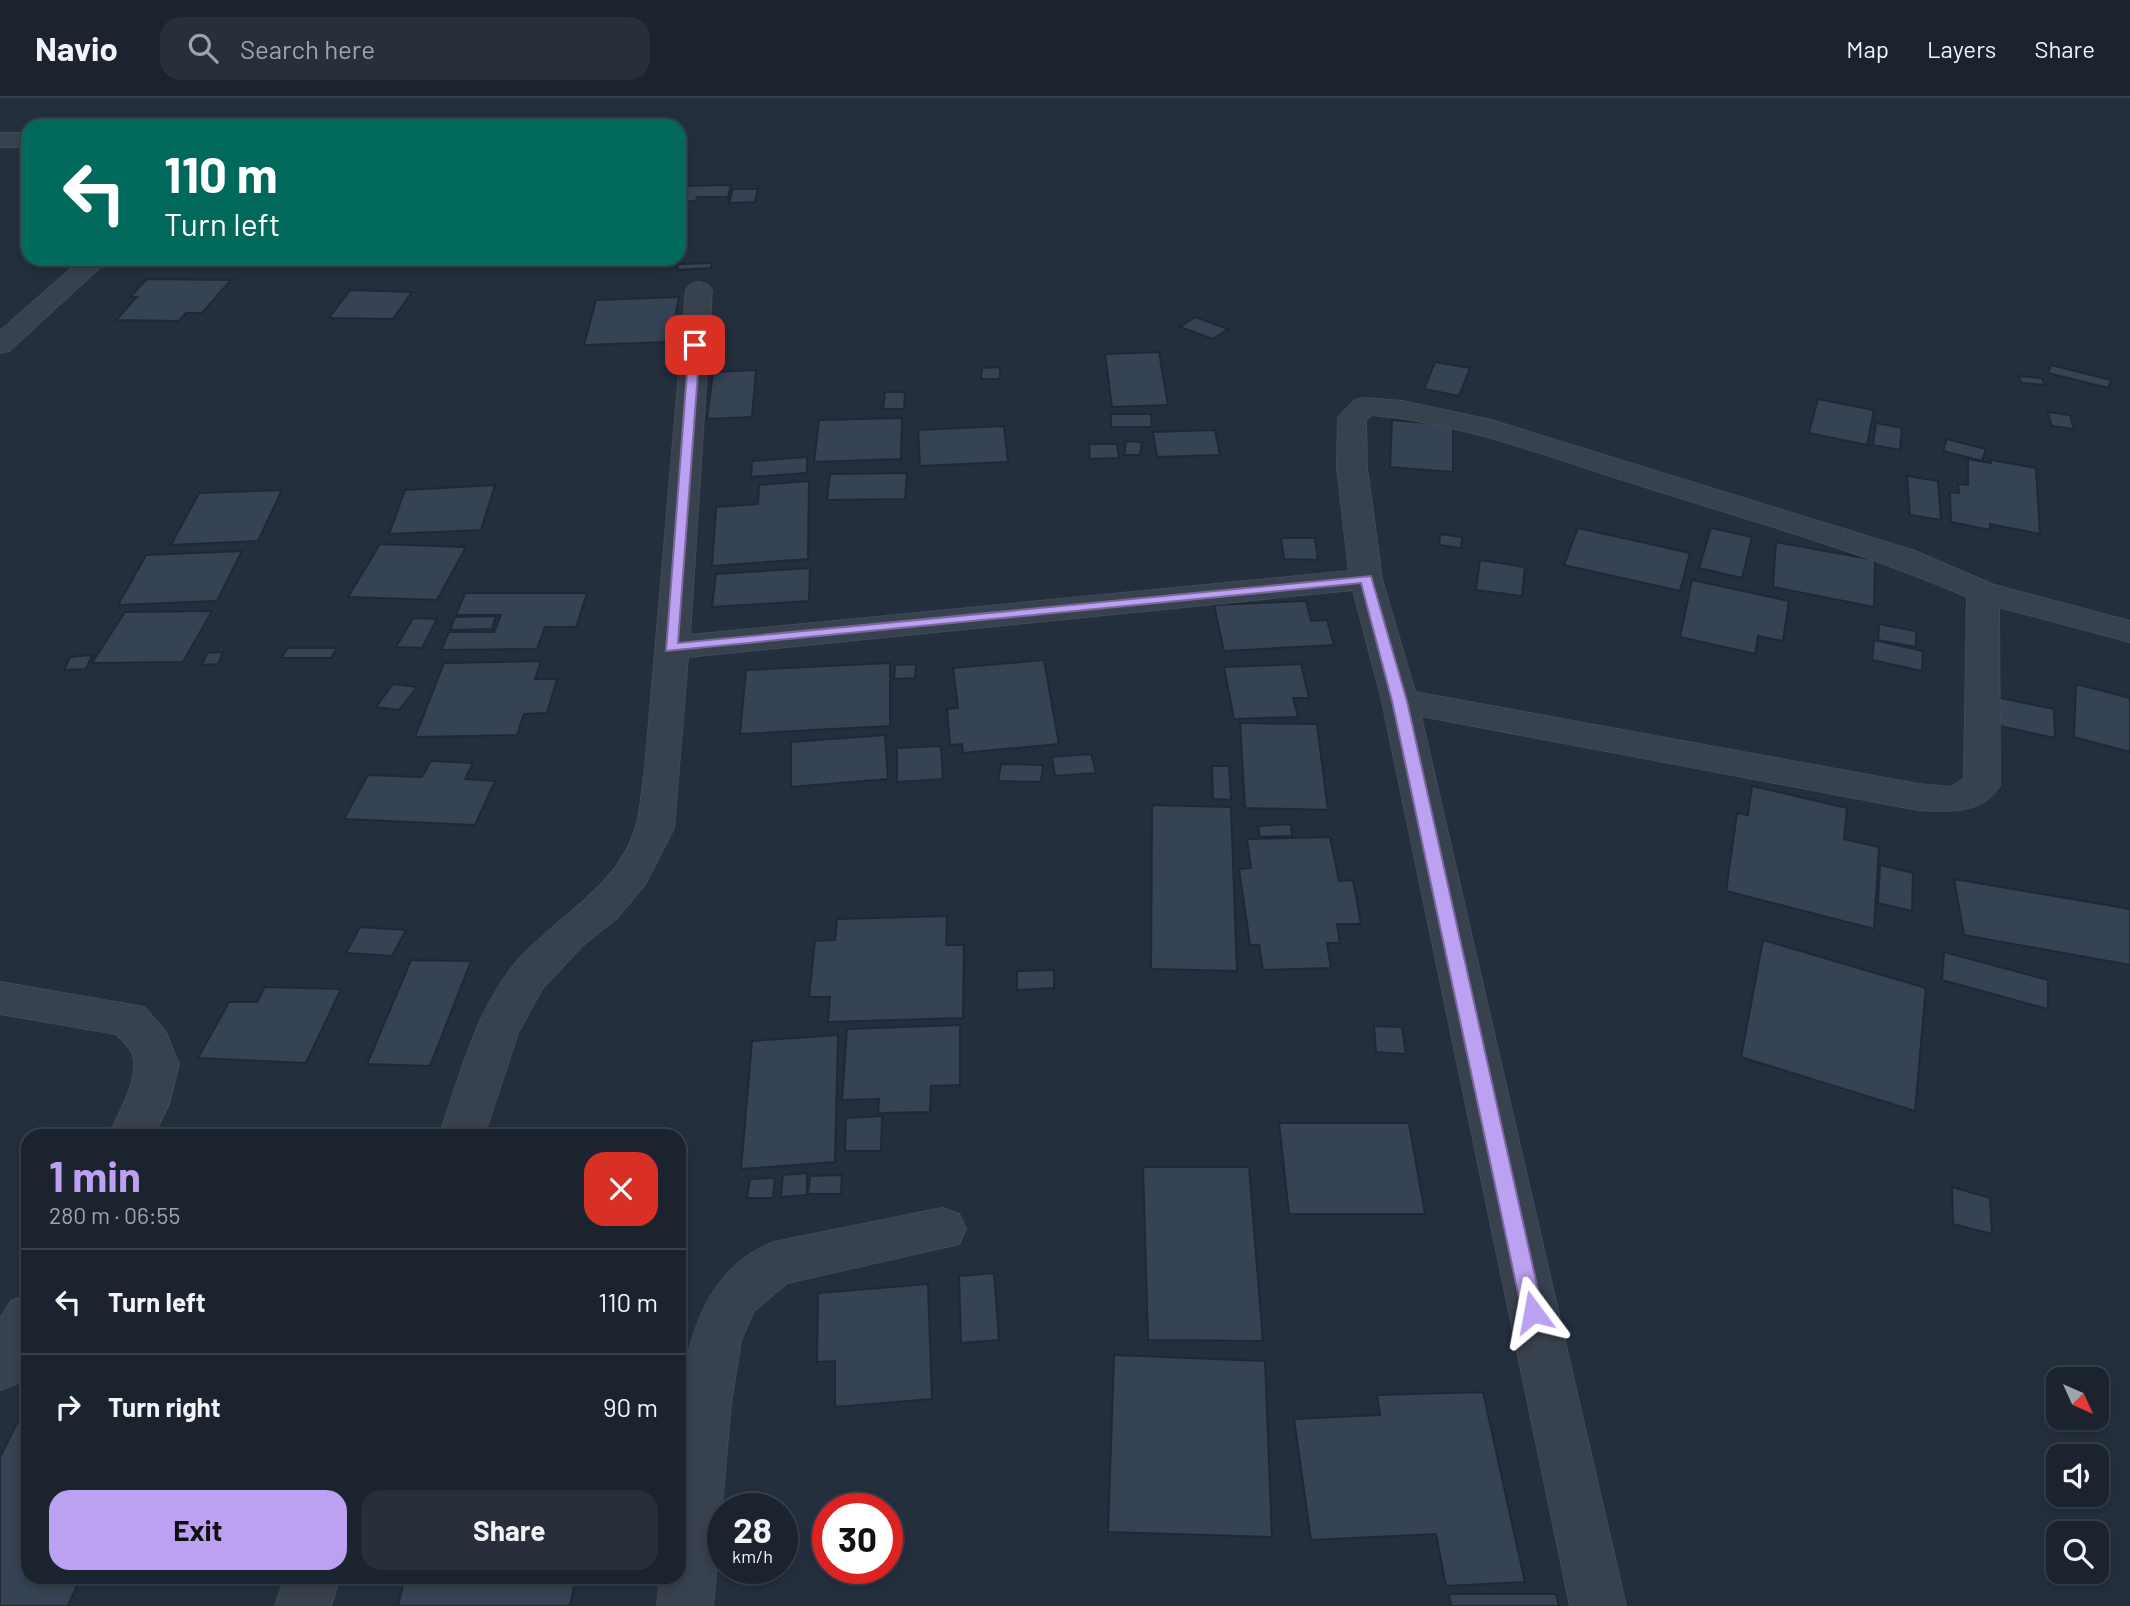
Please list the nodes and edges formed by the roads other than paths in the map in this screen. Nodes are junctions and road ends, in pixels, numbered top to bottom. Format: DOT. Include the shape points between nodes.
graph roads {
  1 [pos="0,140"];
  2 [pos="21,140"];
  3 [pos="89,266"];
  4 [pos="699,290"];
  5 [pos="0,345"];
  6 [pos="1366,579"];
  7 [pos="1983,592"];
  8 [pos="2130,632"];
  9 [pos="671,648"];
  10 [pos="1400,701"];
  11 [pos="0,998"];
  12 [pos="134,1129"];
  13 [pos="463,1129"];
  14 [pos="942,1229"];
  15 [pos="21,1330"];
  16 [pos="0,1367"];
  17 [pos="310,1584"];
  18 [pos="303,1606"];
  19 [pos="685,1606"];
  20 [pos="1598,1606"];
  1 -- 2 [label="street"];
  3 -- 5 [label="street"];
  4 -- 9 [label="street"];
  6 -- 7 [label="street" via="1352,468 1352,418 1366,405 1481,426 1905,558"];
  6 -- 9 [label="street"];
  6 -- 10 [label="street"];
  7 -- 8 [label="street"];
  7 -- 10 [label="street" via="1982,785 1955,800 1918,797"];
  9 -- 13 [label="street" via="654,828 625,882 603,908 568,935 527,978 497,1031"];
  10 -- 20 [label="street"];
  11 -- 12 [label="street" via="129,1019 150,1043 157,1064 147,1104"];
  14 -- 19 [label="street" via="774,1264 737,1295 716,1339 705,1404"];
  15 -- 16 [label="street"];
  17 -- 18 [label="street"];
}
